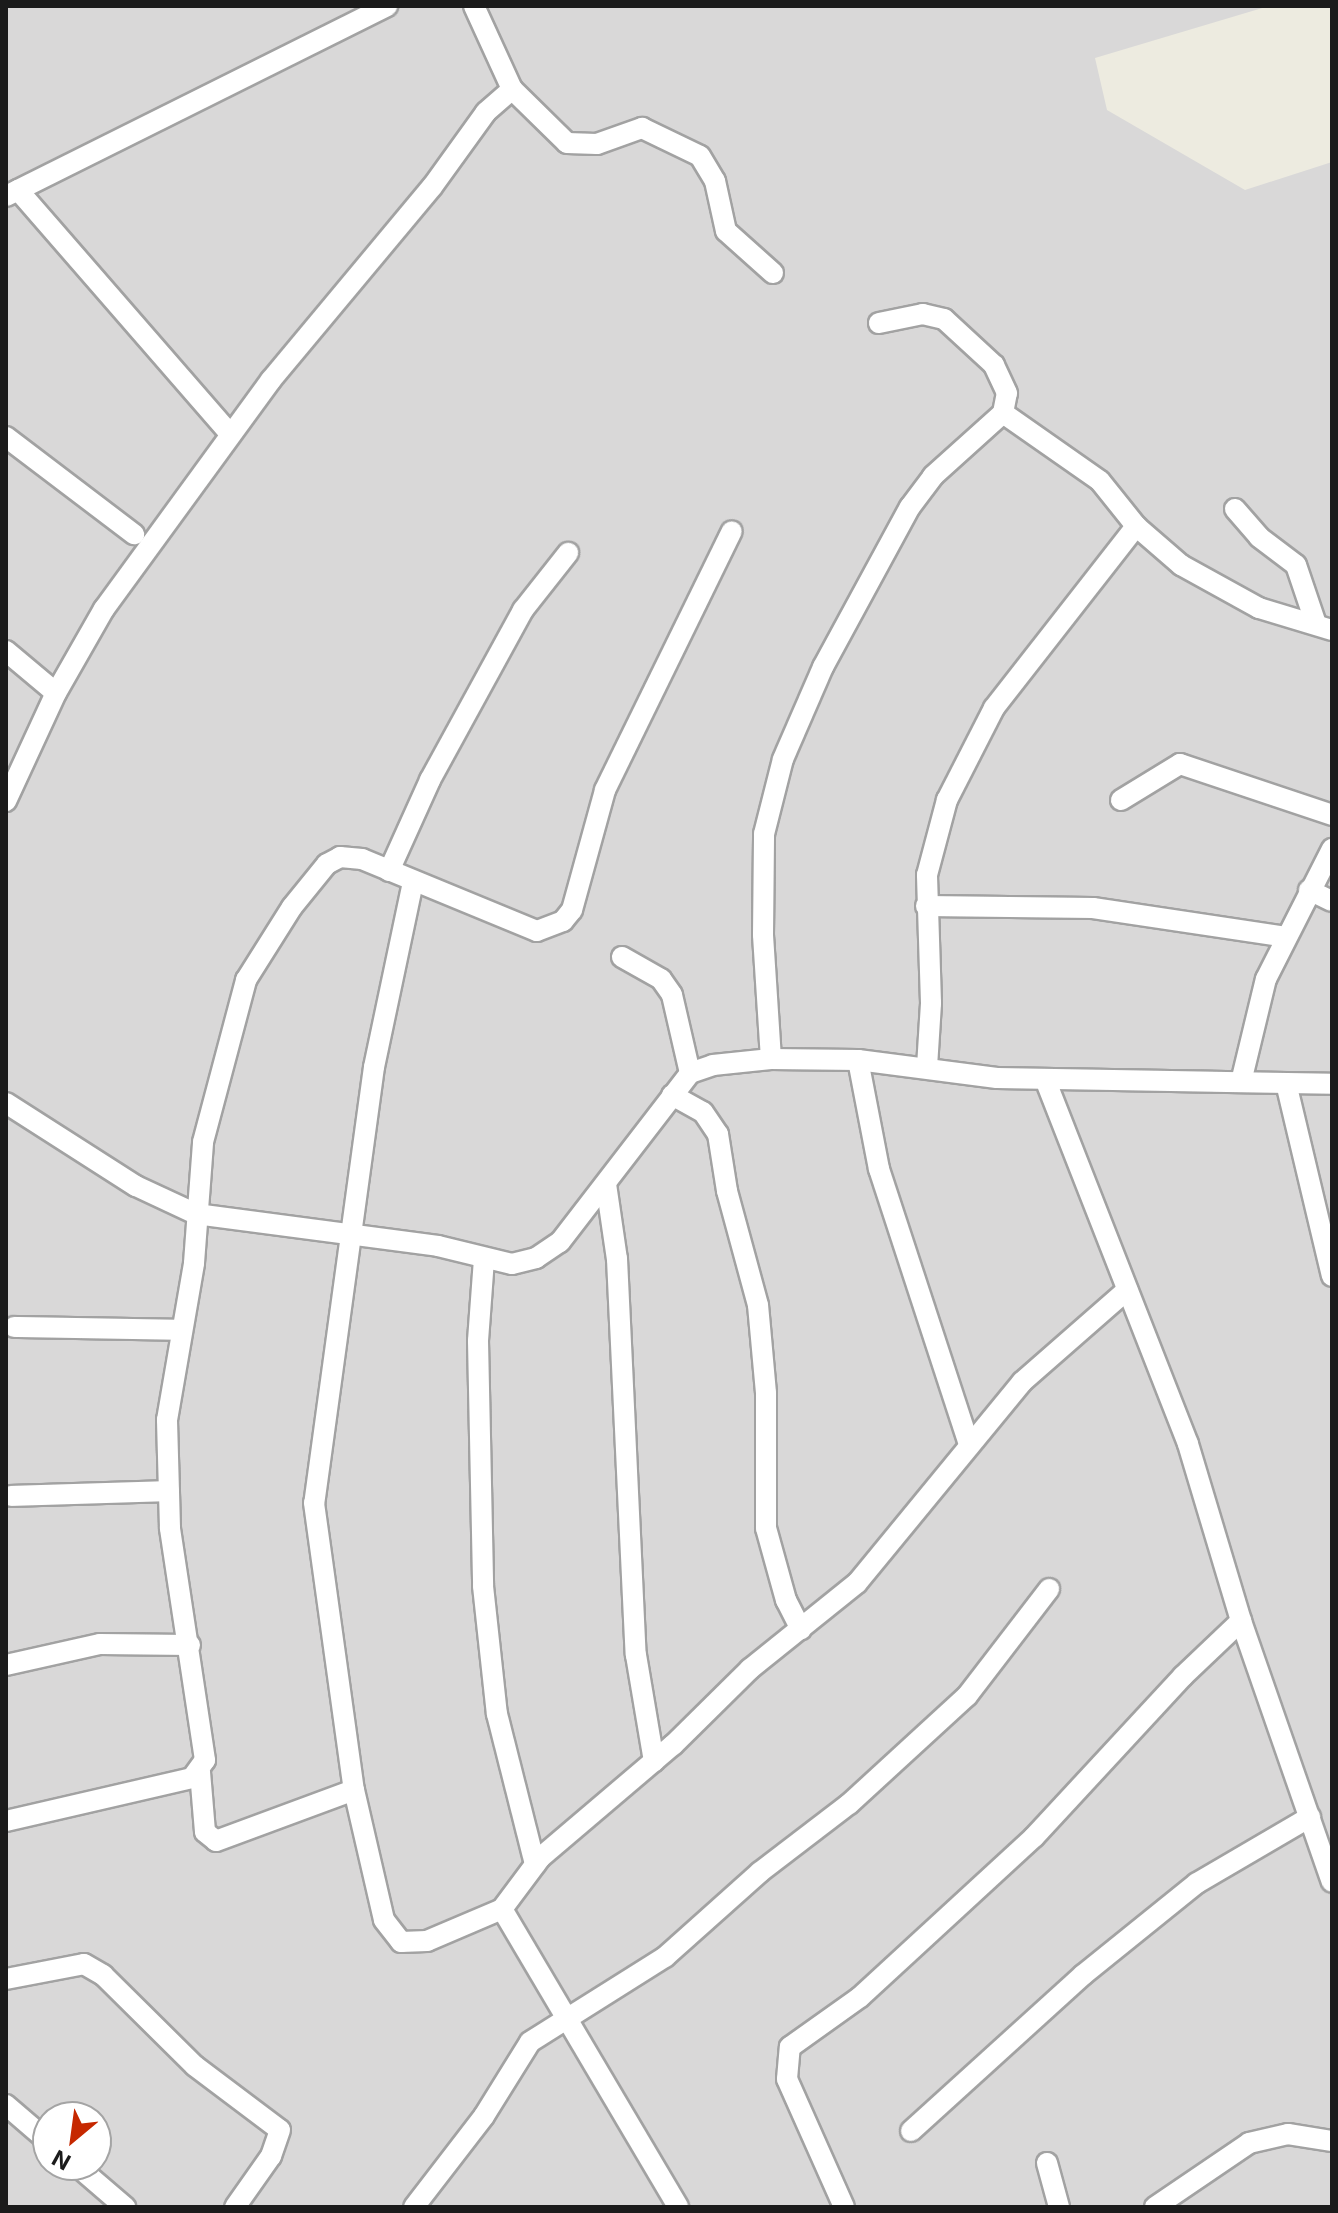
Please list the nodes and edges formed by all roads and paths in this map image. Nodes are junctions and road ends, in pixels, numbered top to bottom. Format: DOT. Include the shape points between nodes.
graph roads {
  1 [pos="387,6"];
  2 [pos="474,6"];
  3 [pos="512,89"];
  4 [pos="12,193"];
  5 [pos="773,273"];
  6 [pos="879,323"];
  7 [pos="1003,413"];
  8 [pos="230,434"];
  9 [pos="6,437"];
  10 [pos="1235,509"];
  11 [pos="1136,526"];
  12 [pos="732,531"];
  13 [pos="134,534"];
  14 [pos="568,553"];
  15 [pos="1324,627"];
  16 [pos="6,651"];
  17 [pos="56,693"];
  18 [pos="1121,800"];
  19 [pos="6,801"];
  20 [pos="1332,815"];
  21 [pos="1332,849"];
  22 [pos="389,871"];
  23 [pos="413,882"];
  24 [pos="1309,890"];
  25 [pos="1332,901"];
  26 [pos="926,906"];
  27 [pos="1286,937"];
  28 [pos="622,957"];
  29 [pos="771,1059"];
  30 [pos="858,1060"];
  31 [pos="927,1067"];
  32 [pos="690,1073"];
  33 [pos="1045,1079"];
  34 [pos="1241,1082"];
  35 [pos="1286,1083"];
  36 [pos="1332,1084"];
  37 [pos="672,1095"];
  38 [pos="6,1103"];
  39 [pos="606,1184"];
  40 [pos="196,1214"];
  41 [pos="354,1233"];
  42 [pos="484,1259"];
  43 [pos="1332,1276"];
  44 [pos="1127,1290"];
  45 [pos="14,1327"];
  46 [pos="180,1330"];
  47 [pos="969,1445"];
  48 [pos="169,1491"];
  49 [pos="11,1496"];
  50 [pos="1049,1589"];
  51 [pos="1241,1621"];
  52 [pos="801,1629"];
  53 [pos="190,1645"];
  54 [pos="6,1665"];
  55 [pos="654,1761"];
  56 [pos="200,1772"];
  57 [pos="354,1790"];
  58 [pos="1310,1817"];
  59 [pos="6,1821"];
  60 [pos="535,1864"];
  61 [pos="1332,1882"];
  62 [pos="502,1909"];
  63 [pos="6,1979"];
  64 [pos="568,2019"];
  65 [pos="6,2105"];
  66 [pos="32,2127"];
  67 [pos="911,2131"];
  68 [pos="1332,2141"];
  69 [pos="1047,2163"];
  70 [pos="95,2181"];
  71 [pos="125,2207"];
  72 [pos="235,2207"];
  73 [pos="414,2207"];
  74 [pos="678,2207"];
  75 [pos="844,2207"];
  76 [pos="1059,2207"];
  77 [pos="1155,2207"];
  1 -- 4 [label="street"];
  2 -- 3 [label="street"];
  3 -- 5 [label="street" via="567,143 597,144 642,128 700,156 715,181 726,231"];
  3 -- 8 [label="street" via="486,112 432,187"];
  4 -- 8 [label="street"];
  6 -- 7 [label="street" via="923,314 944,319 994,365 1007,393"];
  7 -- 11 [label="street" via="1100,481"];
  7 -- 29 [label="street" via="933,476 910,507 823,667 783,759 764,846"];
  8 -- 17 [label="street" via="104,609"];
  9 -- 13 [label="street"];
  10 -- 15 [label="street" via="1259,537 1296,565"];
  11 -- 15 [label="street" via="1198,576 1259,608"];
  11 -- 26 [label="street" via="976,738 937,828"];
  12 -- 23 [label="street" via="605,790 572,910 563,921 537,931"];
  14 -- 22 [label="street" via="523,610 430,780"];
  16 -- 17 [label="street"];
  17 -- 19 [label="street"];
  18 -- 20 [label="street" via="1180,764"];
  21 -- 24 [label="street"];
  22 -- 23 [label="street"];
  22 -- 40 [label="street" via="350,857 327,864 292,907 246,980 212,1093"];
  23 -- 41 [label="street" via="389,980"];
  24 -- 25 [label="street"];
  24 -- 27 [label="street"];
  26 -- 27 [label="street" via="1093,908"];
  26 -- 31 [label="street" via="932,965"];
  27 -- 34 [label="street" via="1255,1015"];
  28 -- 32 [label="street" via="661,979 672,995"];
  29 -- 30 [label="street"];
  29 -- 32 [label="street"];
  30 -- 31 [label="street"];
  30 -- 47 [label="street" via="879,1169"];
  31 -- 33 [label="street"];
  32 -- 37 [label="street"];
  33 -- 34 [label="street"];
  33 -- 44 [label="street"];
  34 -- 35 [label="street"];
  35 -- 36 [label="street"];
  35 -- 43 [label="street"];
  37 -- 39 [label="street"];
  37 -- 52 [label="street" via="703,1112 718,1134 727,1191 758,1305 766,1393 766,1528 786,1600"];
  38 -- 40 [label="street" via="136,1186"];
  39 -- 42 [label="street" via="560,1242 544,1254 512,1264"];
  39 -- 55 [label="street" via="617,1259 636,1655"];
  40 -- 41 [label="street"];
  40 -- 46 [label="street" via="194,1263"];
  41 -- 42 [label="street"];
  41 -- 57 [label="street" via="314,1503"];
  42 -- 60 [label="street" via="478,1341 483,1586 497,1714"];
  44 -- 47 [label="street" via="1048,1355"];
  44 -- 51 [label="street" via="1188,1444"];
  45 -- 46 [label="street"];
  46 -- 48 [label="street" via="167,1420"];
  47 -- 52 [label="street" via="857,1583"];
  48 -- 49 [label="street"];
  48 -- 53 [label="street"];
  50 -- 64 [label="street" via="967,1696 849,1804 760,1872 665,1957"];
  51 -- 58 [label="street"];
  51 -- 75 [label="street" via="1034,1837 860,1997 790,2047 787,2079"];
  52 -- 55 [label="street" via="750,1669"];
  53 -- 54 [label="street" via="100,1644"];
  53 -- 56 [label="street" via="205,1745"];
  55 -- 60 [label="street"];
  56 -- 57 [label="street" via="205,1832 216,1841"];
  56 -- 59 [label="street"];
  57 -- 62 [label="street" via="384,1920 401,1942 427,1941"];
  58 -- 61 [label="street"];
  58 -- 67 [label="street" via="1197,1883 1083,1975"];
  60 -- 62 [label="street"];
  62 -- 64 [label="street"];
  63 -- 72 [label="street" via="84,1964 103,1975 195,2066 280,2130 271,2156"];
  64 -- 73 [label="street" via="530,2042 484,2116"];
  64 -- 74 [label="street"];
  65 -- 66 [label="street"];
  68 -- 77 [label="street" via="1288,2134 1249,2143"];
  69 -- 76 [label="street"];
  70 -- 71 [label="street"];
}
